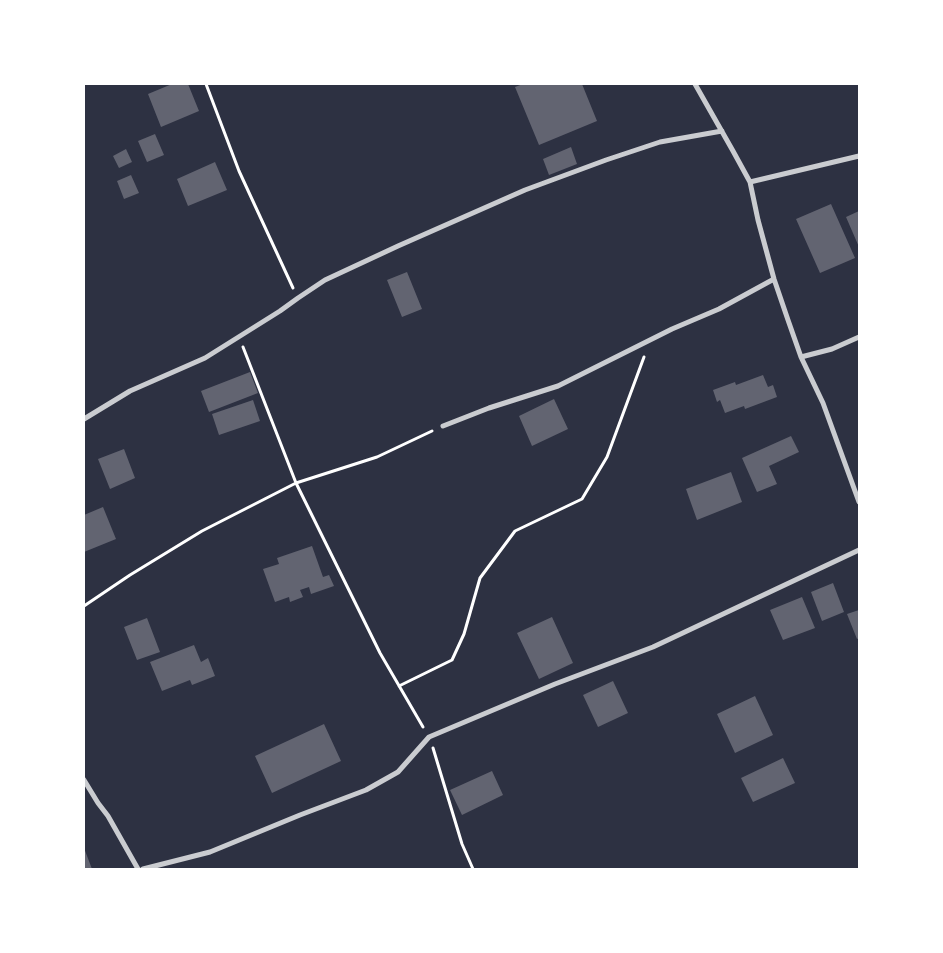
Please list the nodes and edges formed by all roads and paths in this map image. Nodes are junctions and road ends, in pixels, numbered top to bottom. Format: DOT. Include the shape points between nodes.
graph roads {
  1 [pos="206,84"];
  2 [pos="695,84"];
  3 [pos="722,131"];
  4 [pos="859,156"];
  5 [pos="750,182"];
  6 [pos="774,280"];
  7 [pos="298,298"];
  8 [pos="239,337"];
  9 [pos="859,337"];
  10 [pos="650,340"];
  11 [pos="801,357"];
  12 [pos="84,419"];
  13 [pos="443,426"];
  14 [pos="296,483"];
  15 [pos="859,502"];
  16 [pos="859,550"];
  17 [pos="84,606"];
  18 [pos="400,686"];
  19 [pos="429,737"];
  20 [pos="84,780"];
  21 [pos="138,869"];
  22 [pos="143,869"];
  23 [pos="473,869"];
  1 -- 7 [label="path" via="239,171"];
  2 -- 3 [label="street"];
  3 -- 5 [label="street"];
  3 -- 7 [label="street" via="660,142 525,190 325,280"];
  4 -- 5 [label="street"];
  5 -- 6 [label="street"];
  6 -- 10 [label="street"];
  6 -- 11 [label="street"];
  7 -- 8 [label="street"];
  8 -- 12 [label="street" via="205,358 130,391"];
  8 -- 14 [label="path"];
  9 -- 11 [label="street" via="832,349"];
  10 -- 13 [label="street" via="558,386"];
  10 -- 18 [label="path" via="607,457 582,499 515,531 480,578 464,634 452,660"];
  11 -- 15 [label="street" via="823,403"];
  13 -- 14 [label="path" via="377,457"];
  14 -- 17 [label="path" via="202,531"];
  14 -- 18 [label="path" via="380,653"];
  16 -- 19 [label="street" via="653,647 554,684"];
  18 -- 19 [label="path"];
  19 -- 22 [label="street" via="398,772 366,790 210,852"];
  19 -- 23 [label="path" via="462,844"];
  20 -- 21 [label="street"];
}
